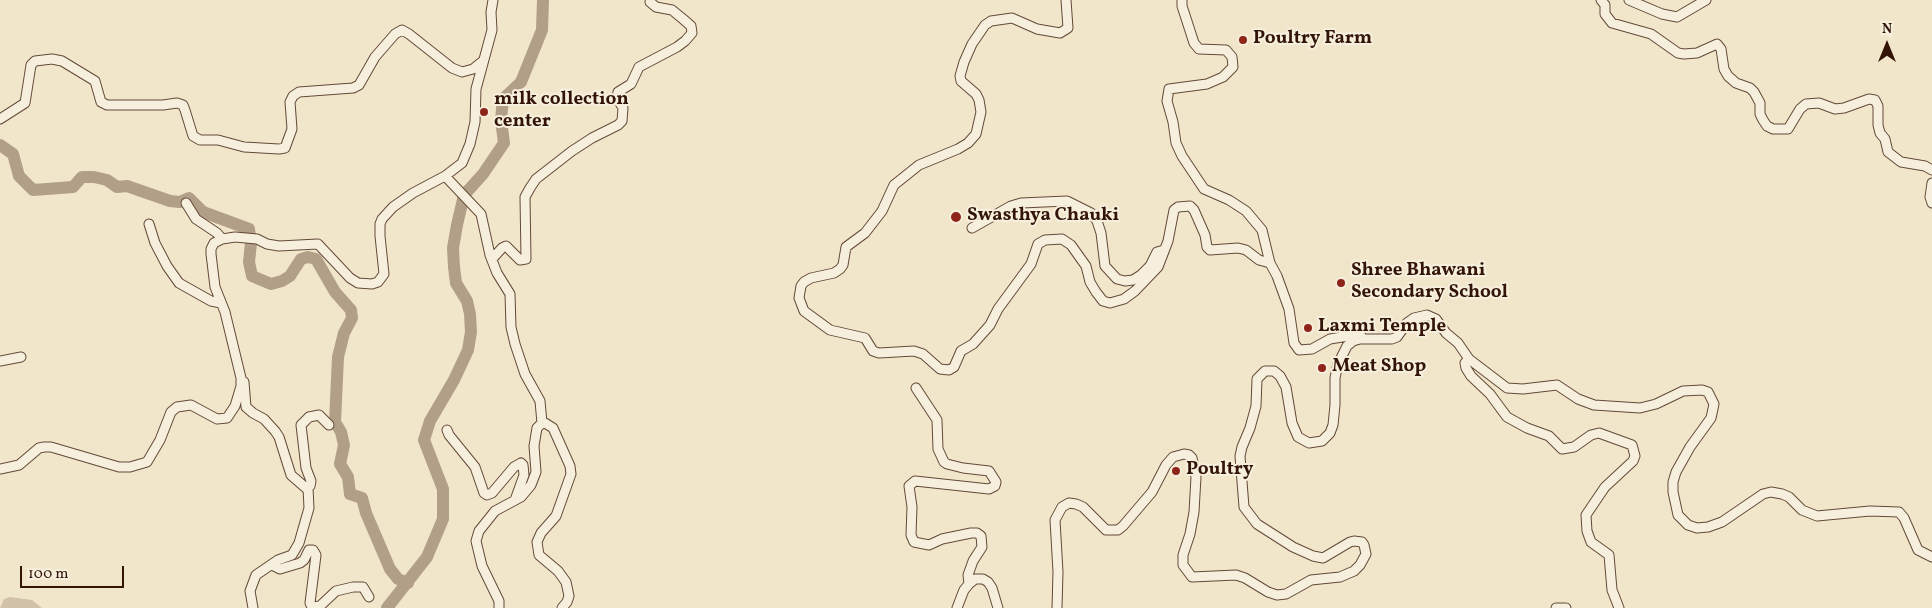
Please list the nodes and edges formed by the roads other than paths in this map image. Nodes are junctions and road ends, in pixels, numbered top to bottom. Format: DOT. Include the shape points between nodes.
graph roads {
  1 [pos="493,0"];
  2 [pos="1066,0"];
  3 [pos="1182,0"];
  4 [pos="1601,0"];
  5 [pos="1629,0"];
  6 [pos="1706,0"];
  7 [pos="650,2"];
  8 [pos="483,61"];
  9 [pos="0,119"];
  10 [pos="1932,170"];
  11 [pos="445,176"];
  12 [pos="1932,183"];
  13 [pos="186,203"];
  14 [pos="1932,203"];
  15 [pos="149,224"];
  16 [pos="972,228"];
  17 [pos="222,239"];
  18 [pos="1164,250"];
  19 [pos="492,259"];
  20 [pos="1270,263"];
  21 [pos="221,303"];
  22 [pos="1369,339"];
  23 [pos="21,357"];
  24 [pos="1469,359"];
  25 [pos="0,361"];
  26 [pos="241,378"];
  27 [pos="916,388"];
  28 [pos="542,423"];
  29 [pos="328,426"];
  30 [pos="447,430"];
  31 [pos="0,468"];
  32 [pos="308,488"];
  33 [pos="514,500"];
  34 [pos="1932,557"];
  35 [pos="275,562"];
  36 [pos="969,584"];
  37 [pos="369,597"];
  38 [pos="1619,607"];
  39 [pos="253,608"];
  40 [pos="499,608"];
  41 [pos="562,608"];
  42 [pos="958,608"];
  43 [pos="998,608"];
  44 [pos="1057,608"];
  45 [pos="1556,608"];
  46 [pos="1566,608"];
  1 -- 8 [label="street" via="492,30"];
  2 -- 18 [label="street" via="1068,28 1060,33 1037,29 1012,18 991,20 985,25 972,44 960,76 961,82 979,100 981,112 976,134 958,149 919,165 894,185 882,211 865,233 846,247 840,269 804,282 799,291 800,305 821,326 866,338 873,351 914,351 923,354 940,369 949,370 954,367 961,351 973,344 990,326 998,309 1032,264 1040,242 1062,239 1071,244 1086,266 1093,288 1103,301 1110,303 1124,299 1144,283 1158,267"];
  3 -- 20 [label="street" via="1194,43 1199,49 1226,50 1232,57 1233,67 1223,77 1207,84 1169,90 1167,101 1178,150 1204,189 1246,210 1262,230"];
  4 -- 10 [label="street" via="1612,23 1650,34 1678,53 1697,53 1717,44 1728,76 1754,92 1767,126 1788,129 1806,104 1819,103 1836,109 1875,100 1880,133 1888,152 1901,162"];
  5 -- 6 [label="street" via="1677,17"];
  7 -- 19 [label="street" via="656,7 672,10 691,26 692,33 677,47 639,67 631,84 618,92 617,98 623,108 618,125 572,151 530,188 525,197 526,259 520,260 506,246"];
  8 -- 9 [label="street" via="462,72 402,30 391,37 375,57 359,85 299,92 292,96 292,129 285,148 279,149 200,140 193,136 183,105 177,103 107,105 101,102 95,81 62,61 52,59 35,60 31,65 24,103"];
  8 -- 11 [label="street" via="468,149 462,163"];
  11 -- 17 [label="street" via="413,193 382,219 380,236 384,274 372,284 350,278 318,244 278,246 257,239"];
  11 -- 19 [label="street" via="481,214"];
  12 -- 14 [label="street"];
  13 -- 17 [label="street" via="196,219"];
  15 -- 21 [label="street" via="154,243 179,282"];
  16 -- 18 [label="street" via="1010,206 1067,201 1091,213 1097,221 1105,266 1117,279 1132,280 1141,275 1157,252"];
  17 -- 21 [label="street" via="211,249 215,288"];
  18 -- 20 [label="street" via="1174,210 1190,206 1210,250 1238,248"];
  19 -- 28 [label="street" via="510,294 515,344 525,374 540,401"];
  20 -- 22 [label="street" via="1289,309 1294,343 1300,350 1348,336"];
  21 -- 26 [label="street"];
  22 -- 24 [label="street" via="1397,337 1407,323 1427,315 1436,319"];
  22 -- 44 [label="street" via="1353,341 1340,359 1335,378 1333,425 1319,442 1309,443 1298,437 1292,423 1286,387 1280,376 1274,371 1259,375 1256,406 1240,456 1244,507 1252,519 1293,547 1319,558 1354,541 1362,542 1366,554 1354,571 1340,577 1310,580 1286,594 1277,595 1236,575 1192,577 1183,565 1183,555 1194,512 1196,477 1192,458 1184,454 1172,457 1152,492 1118,530 1106,530 1076,504 1062,507 1055,520"];
  23 -- 25 [label="street"];
  24 -- 34 [label="street" via="1507,388 1557,385 1594,405 1640,408 1683,391 1708,392 1714,404 1711,418 1690,447 1672,482 1678,514 1688,525 1708,527 1771,492 1782,494 1802,510 1817,516 1899,512 1918,550"];
  24 -- 38 [label="street" via="1466,368 1471,376 1507,417 1550,436 1562,449 1574,448 1599,433 1632,445 1633,461 1601,492 1585,519 1591,542 1609,555 1612,590"];
  26 -- 31 [label="street" via="234,406 227,418 217,419 191,405 177,407 171,412 147,462 119,467 44,447 20,465"];
  26 -- 32 [label="street" via="246,407 264,419 280,437 291,475"];
  27 -- 36 [label="street" via="937,420 938,449 944,462 988,471 996,482 989,489 915,481 909,486 914,542 930,544 971,533 981,536 982,547 968,574"];
  28 -- 33 [label="street" via="537,428 534,446 536,472 531,485"];
  28 -- 41 [label="street" via="553,428 571,474 556,516 537,542 539,555 566,582 569,596"];
  29 -- 32 [label="street" via="319,415 301,425 310,481"];
  30 -- 33 [label="street" via="475,467 484,493 488,495 521,462 524,475"];
  32 -- 35 [label="street" via="309,508 299,543 292,555"];
  33 -- 40 [label="street" via="495,511 479,531 476,541"];
  35 -- 37 [label="street" via="275,568 280,569 300,563 309,550 314,550 312,607 320,606 336,591 353,587 363,587"];
  35 -- 39 [label="street" via="256,575 250,591"];
  36 -- 42 [label="street"];
  36 -- 43 [label="street" via="983,579 988,582"];
  45 -- 46 [label="street"];
}
